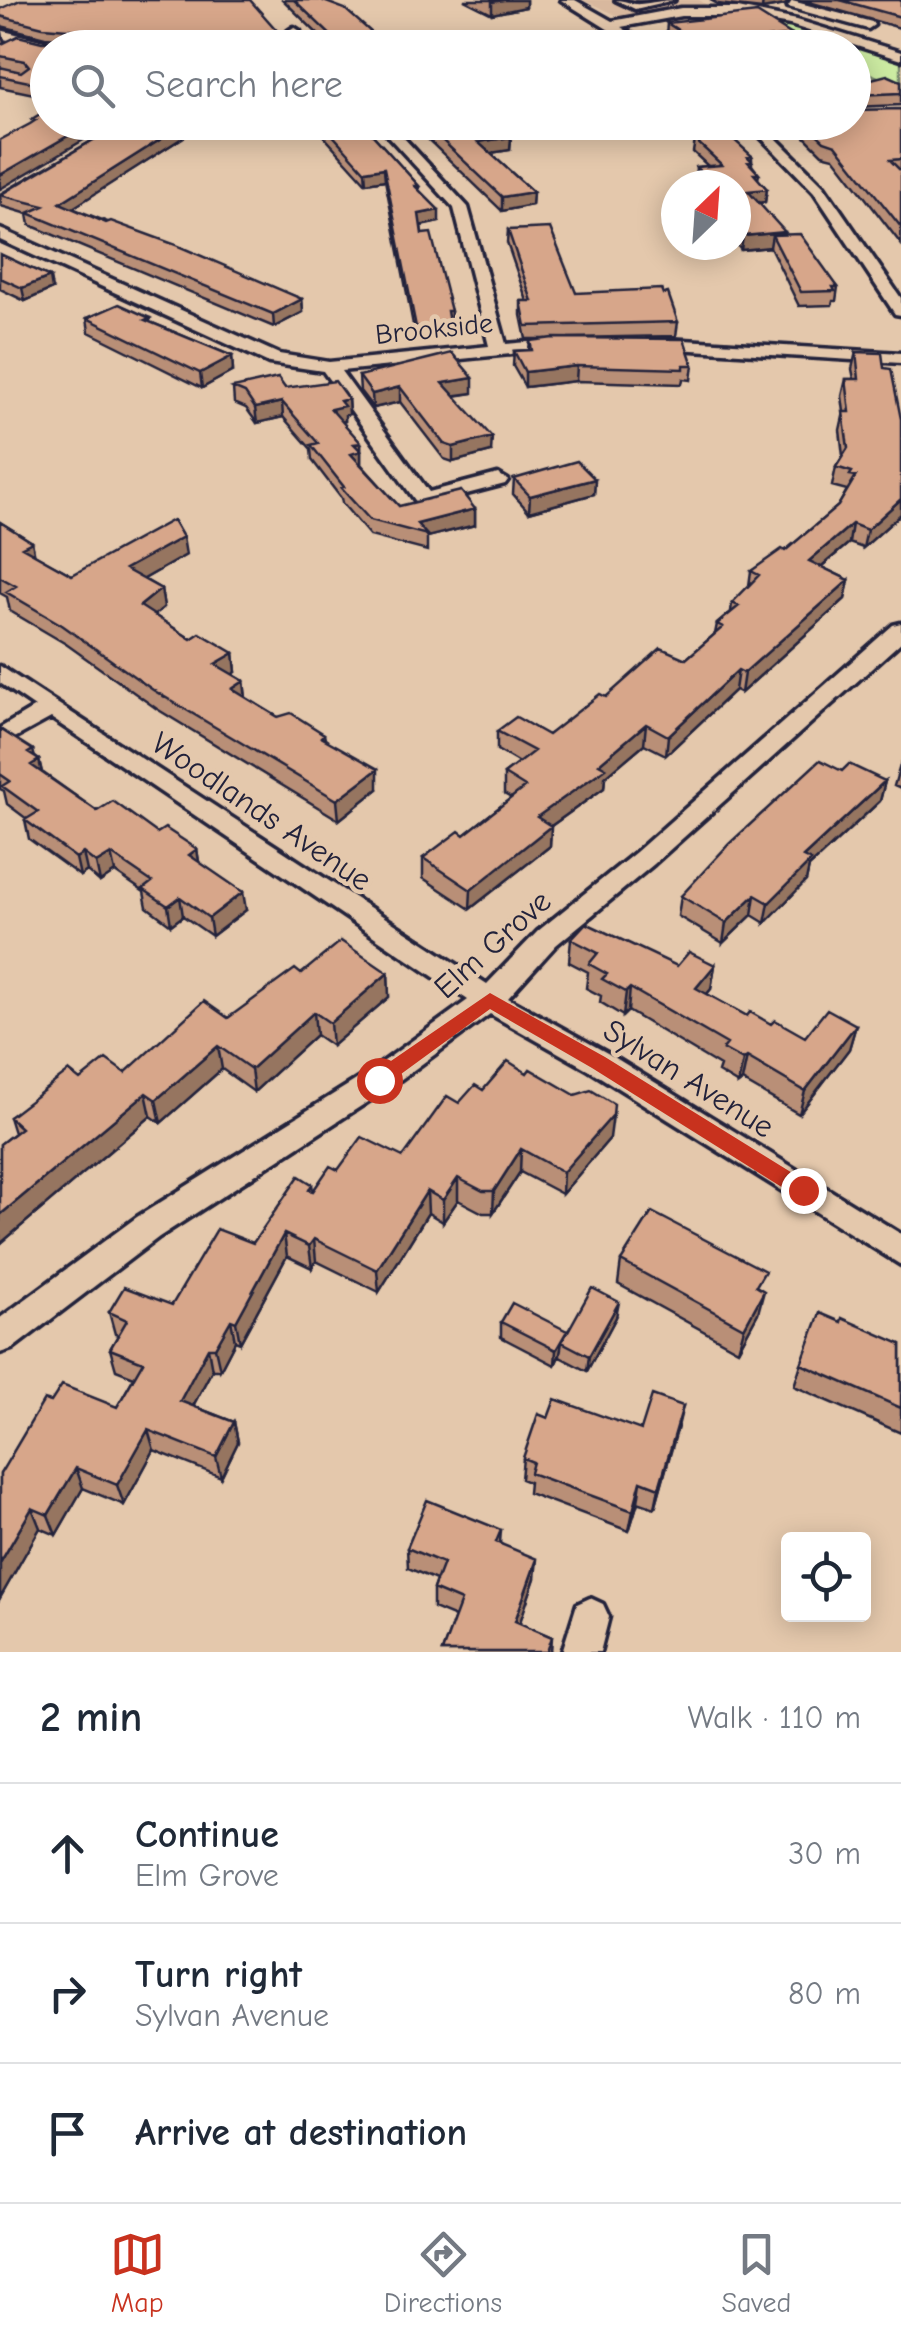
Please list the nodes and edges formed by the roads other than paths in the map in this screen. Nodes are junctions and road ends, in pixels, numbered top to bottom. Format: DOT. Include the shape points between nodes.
graph roads {
  1 [pos="567,0"];
  2 [pos="619,0"];
  3 [pos="671,0"];
  4 [pos="655,1"];
  5 [pos="795,2"];
  6 [pos="778,18"];
  7 [pos="612,25"];
  8 [pos="868,25"];
  9 [pos="620,30"];
  10 [pos="817,30"];
  11 [pos="0,34"];
  12 [pos="30,44"];
  13 [pos="871,47"];
  14 [pos="901,56"];
  15 [pos="398,140"];
  16 [pos="770,140"];
  17 [pos="0,234"];
  18 [pos="901,310"];
  19 [pos="638,343"];
  20 [pos="586,344"];
  21 [pos="498,348"];
  22 [pos="901,358"];
  23 [pos="329,367"];
  24 [pos="498,480"];
  25 [pos="901,630"];
  26 [pos="0,673"];
  27 [pos="51,708"];
  28 [pos="0,738"];
  29 [pos="490,1000"];
  30 [pos="901,1251"];
  31 [pos="0,1338"];
  1 -- 7 [label="street"];
  2 -- 4 [label="lane" via="635,7"];
  3 -- 4 [label="lane"];
  5 -- 6 [label="street"];
  5 -- 8 [label="street"];
  6 -- 7 [label="street" via="681,12"];
  6 -- 10 [label="street"];
  7 -- 9 [label="street"];
  11 -- 12 [label="street"];
  13 -- 14 [label="street"];
  15 -- 21 [label="street" via="461,206"];
  16 -- 18 [label="street" via="818,189"];
  17 -- 23 [label="street, Brookside" via="275,359"];
  19 -- 22 [label="street"];
  20 -- 21 [label="street, Brookside"];
  21 -- 23 [label="street, Brookside"];
  23 -- 24 [label="street" via="424,498"];
  25 -- 29 [label="street, Elm Grove" via="547,938"];
  26 -- 27 [label="street, Woodlands Avenue"];
  27 -- 28 [label="street"];
  27 -- 29 [label="street, Woodlands Avenue"];
  29 -- 30 [label="street, Sylvan Avenue"];
  29 -- 31 [label="street, Elm Grove" via="379,1080 148,1227"];
}
